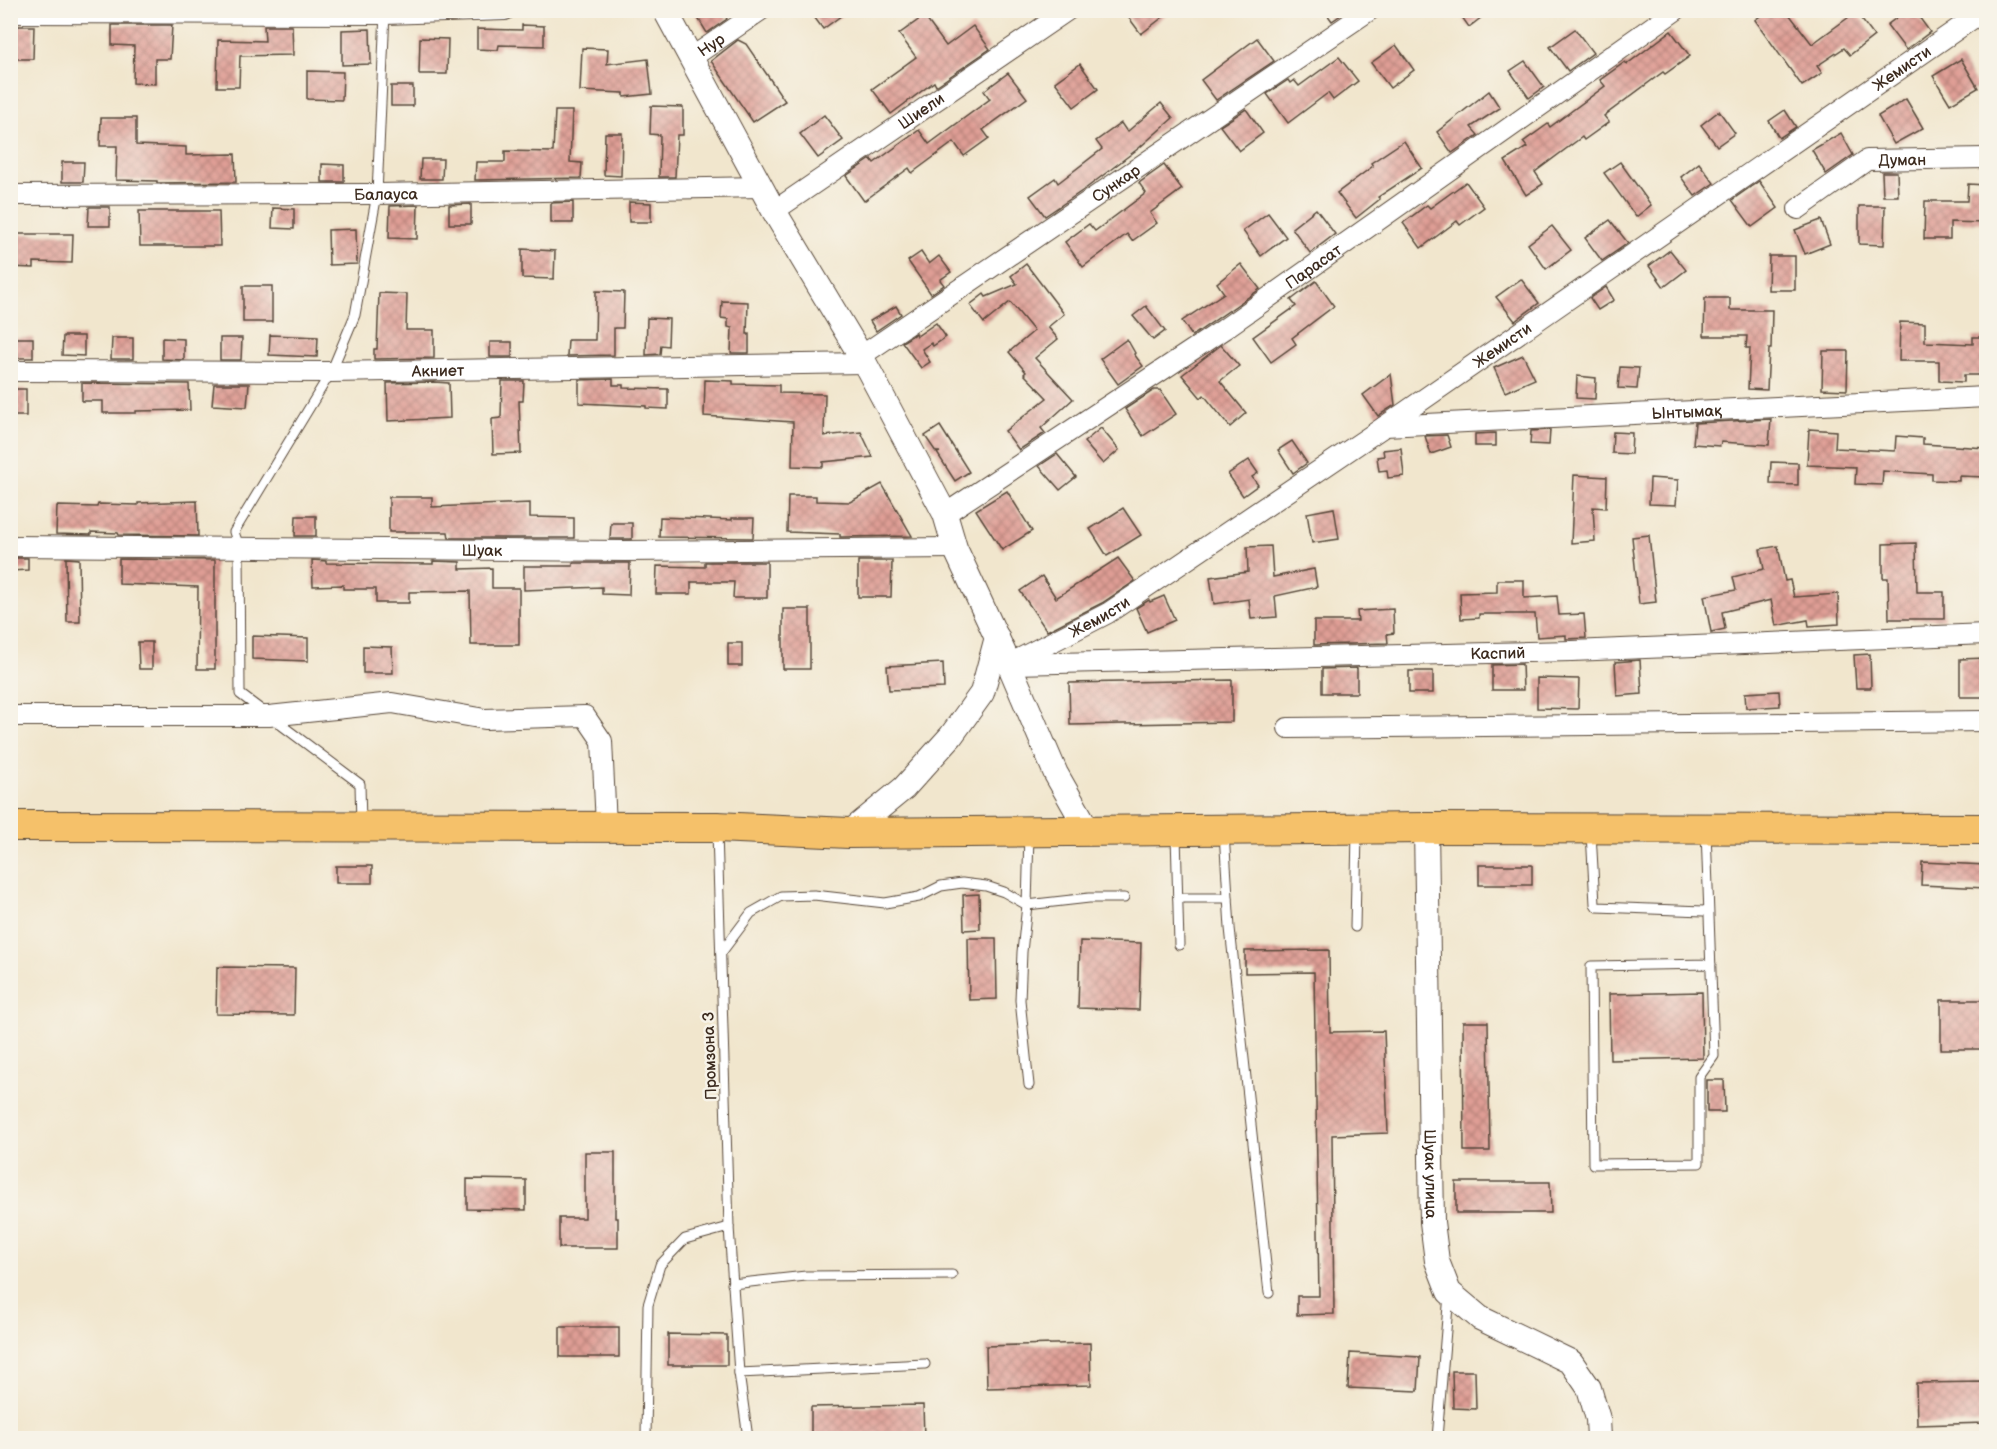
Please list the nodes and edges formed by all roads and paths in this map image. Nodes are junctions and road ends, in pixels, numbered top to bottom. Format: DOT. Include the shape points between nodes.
graph roads {
  1 [pos="505,10"];
  2 [pos="665,10"];
  3 [pos="761,10"];
  4 [pos="1068,10"];
  5 [pos="1370,10"];
  6 [pos="1676,10"];
  7 [pos="1985,10"];
  8 [pos="385,12"];
  9 [pos="10,13"];
  10 [pos="691,58"];
  11 [pos="1986,158"];
  12 [pos="762,187"];
  13 [pos="377,194"];
  14 [pos="10,195"];
  15 [pos="1798,209"];
  16 [pos="774,211"];
  17 [pos="863,360"];
  18 [pos="10,371"];
  19 [pos="331,372"];
  20 [pos="1986,397"];
  21 [pos="1385,426"];
  22 [pos="945,514"];
  23 [pos="10,546"];
  24 [pos="239,547"];
  25 [pos="955,548"];
  26 [pos="1986,634"];
  27 [pos="997,637"];
  28 [pos="1009,664"];
  29 [pos="10,716"];
  30 [pos="269,716"];
  31 [pos="1986,721"];
  32 [pos="1288,728"];
  33 [pos="10,826"];
  34 [pos="361,826"];
  35 [pos="606,826"];
  36 [pos="717,827"];
  37 [pos="1426,828"];
  38 [pos="1591,828"];
  39 [pos="1706,828"];
  40 [pos="1357,829"];
  41 [pos="1986,829"];
  42 [pos="1176,831"];
  43 [pos="1224,831"];
  44 [pos="849,832"];
  45 [pos="1029,832"];
  46 [pos="1089,832"];
  47 [pos="1124,898"];
  48 [pos="1178,898"];
  49 [pos="1228,898"];
  50 [pos="1027,905"];
  51 [pos="1708,909"];
  52 [pos="1355,927"];
  53 [pos="1179,945"];
  54 [pos="721,953"];
  55 [pos="1711,964"];
  56 [pos="1029,1085"];
  57 [pos="729,1227"];
  58 [pos="952,1275"];
  59 [pos="732,1284"];
  60 [pos="1449,1292"];
  61 [pos="1269,1293"];
  62 [pos="925,1364"];
  63 [pos="739,1373"];
  64 [pos="646,1438"];
  65 [pos="748,1438"];
  66 [pos="1437,1438"];
  67 [pos="1599,1438"];
  1 -- 8 [label="street"];
  2 -- 10 [label="street"];
  3 -- 10 [label="street, Нур"];
  4 -- 16 [label="street, Шиели"];
  5 -- 17 [label="street, Сункар"];
  6 -- 22 [label="street, Парасат" via="1224,329"];
  7 -- 21 [label="street, Жемисти"];
  8 -- 9 [label="street"];
  8 -- 13 [label="lane"];
  10 -- 12 [label="street"];
  11 -- 15 [label="street, Думан" via="1867,160"];
  12 -- 13 [label="street, Балауса"];
  12 -- 16 [label="street"];
  13 -- 14 [label="street, Балауса"];
  13 -- 19 [label="lane" via="355,315"];
  16 -- 17 [label="street"];
  17 -- 19 [label="street, Акниет"];
  17 -- 22 [label="street"];
  18 -- 19 [label="street, Акниет"];
  19 -- 24 [label="lane" via="234,532"];
  20 -- 21 [label="street, Ынтымақ"];
  21 -- 28 [label="street, Жемисти" via="1108,613"];
  22 -- 25 [label="street"];
  23 -- 24 [label="street, Шуак"];
  24 -- 25 [label="street, Шуак" via="625,551"];
  24 -- 30 [label="lane" via="240,694"];
  25 -- 27 [label="street"];
  26 -- 28 [label="street, Каспий" via="1572,651"];
  27 -- 28 [label="street"];
  27 -- 44 [label="street" via="982,693 951,735 904,789"];
  28 -- 46 [label="street" via="1056,774"];
  29 -- 30 [label="street"];
  30 -- 34 [label="lane" via="360,784"];
  30 -- 35 [label="street" via="392,703 485,719 585,716 602,741"];
  31 -- 32 [label="street"];
  33 -- 34 [label="main road"];
  34 -- 35 [label="main road"];
  35 -- 36 [label="main road"];
  36 -- 44 [label="main road"];
  36 -- 54 [label="lane, Промзона 3"];
  37 -- 38 [label="main road"];
  37 -- 40 [label="main road"];
  37 -- 60 [label="street, Шуак улица" via="1432,1222 1437,1261"];
  38 -- 39 [label="main road"];
  38 -- 51 [label="lane" via="1597,907"];
  39 -- 41 [label="main road"];
  39 -- 51 [label="lane"];
  40 -- 43 [label="main road"];
  40 -- 52 [label="lane"];
  42 -- 43 [label="main road"];
  42 -- 46 [label="main road"];
  42 -- 48 [label="lane"];
  43 -- 49 [label="lane"];
  44 -- 45 [label="main road"];
  45 -- 46 [label="main road"];
  45 -- 50 [label="lane"];
  47 -- 50 [label="lane"];
  48 -- 49 [label="lane"];
  48 -- 53 [label="lane"];
  49 -- 61 [label="lane"];
  50 -- 54 [label="lane" via="1004,892 962,883 885,903 814,895 781,896 751,913"];
  50 -- 56 [label="lane" via="1020,1000"];
  51 -- 55 [label="lane"];
  54 -- 57 [label="lane, Промзона 3"];
  55 -- 55 [label="lane" via="1714,1056 1698,1077 1699,1163 1593,1164 1591,966"];
  57 -- 59 [label="lane, Промзона 3"];
  57 -- 64 [label="lane" via="685,1239 660,1265 648,1305"];
  58 -- 59 [label="lane" via="806,1276"];
  59 -- 63 [label="lane, Промзона 3"];
  60 -- 66 [label="lane"];
  60 -- 67 [label="street, Шуак улица" via="1480,1318 1571,1362 1589,1388"];
  62 -- 63 [label="lane"];
  63 -- 65 [label="lane, Промзона 3"];
}
